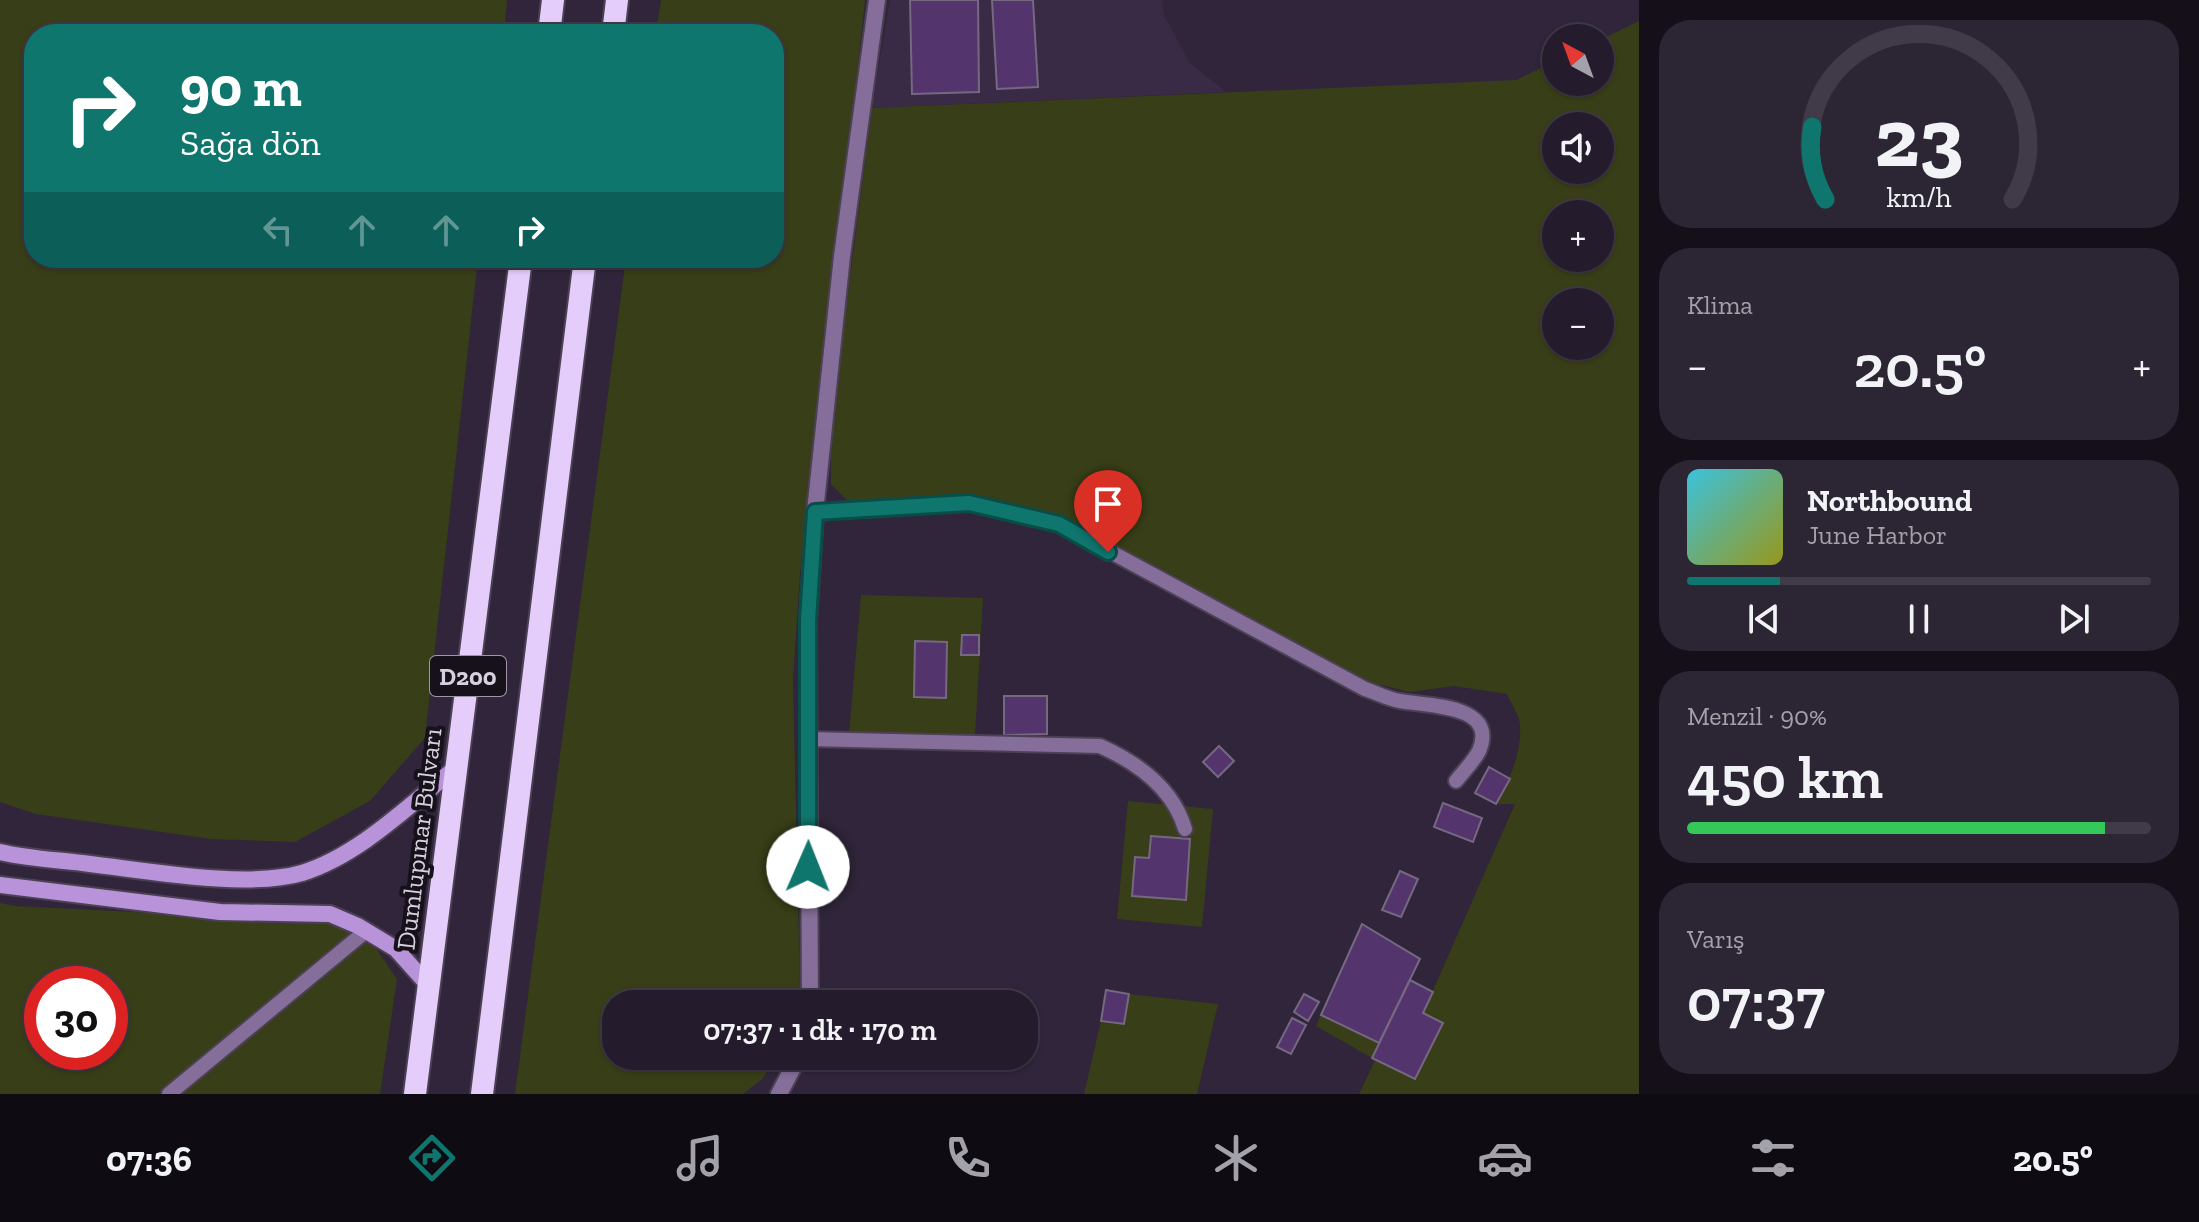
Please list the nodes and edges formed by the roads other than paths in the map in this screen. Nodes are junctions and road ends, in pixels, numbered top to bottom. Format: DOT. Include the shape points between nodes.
graph roads {
  1 [pos="553,0"];
  2 [pos="617,0"];
  3 [pos="877,0"];
  4 [pos="550,24"];
  5 [pos="614,24"];
  6 [pos="520,268"];
  7 [pos="584,268"];
  8 [pos="815,512"];
  9 [pos="809,739"];
  10 [pos="457,767"];
  11 [pos="1456,781"];
  12 [pos="1185,829"];
  13 [pos="0,852"];
  14 [pos="0,885"];
  15 [pos="366,931"];
  16 [pos="429,986"];
  17 [pos="810,990"];
  18 [pos="792,1070"];
  19 [pos="169,1094"];
  20 [pos="415,1094"];
  21 [pos="482,1094"];
  22 [pos="779,1094"];
  1 -- 4 [label="highway"];
  2 -- 5 [label="highway"];
  3 -- 8 [label="street"];
  6 -- 10 [label="highway, Dumlupınar Bulvarı / D200"];
  7 -- 21 [label="highway, D200"];
  8 -- 9 [label="street" via="808,620"];
  8 -- 11 [label="lane" via="969,503 1059,524 1365,689 1396,701 1454,708 1474,719 1482,732 1479,751"];
  9 -- 12 [label="lane" via="1100,746 1159,783 1180,811"];
  9 -- 17 [label="street"];
  10 -- 13 [label="main road" via="335,858 271,879 185,875"];
  10 -- 16 [label="highway, Dumlupınar Bulvarı / D200"];
  14 -- 15 [label="main road" via="220,912 330,914"];
  15 -- 16 [label="main road" via="396,949"];
  15 -- 19 [label="lane"];
  16 -- 20 [label="highway, Dumlupınar Bulvarı / D200"];
  18 -- 22 [label="street"];
}
